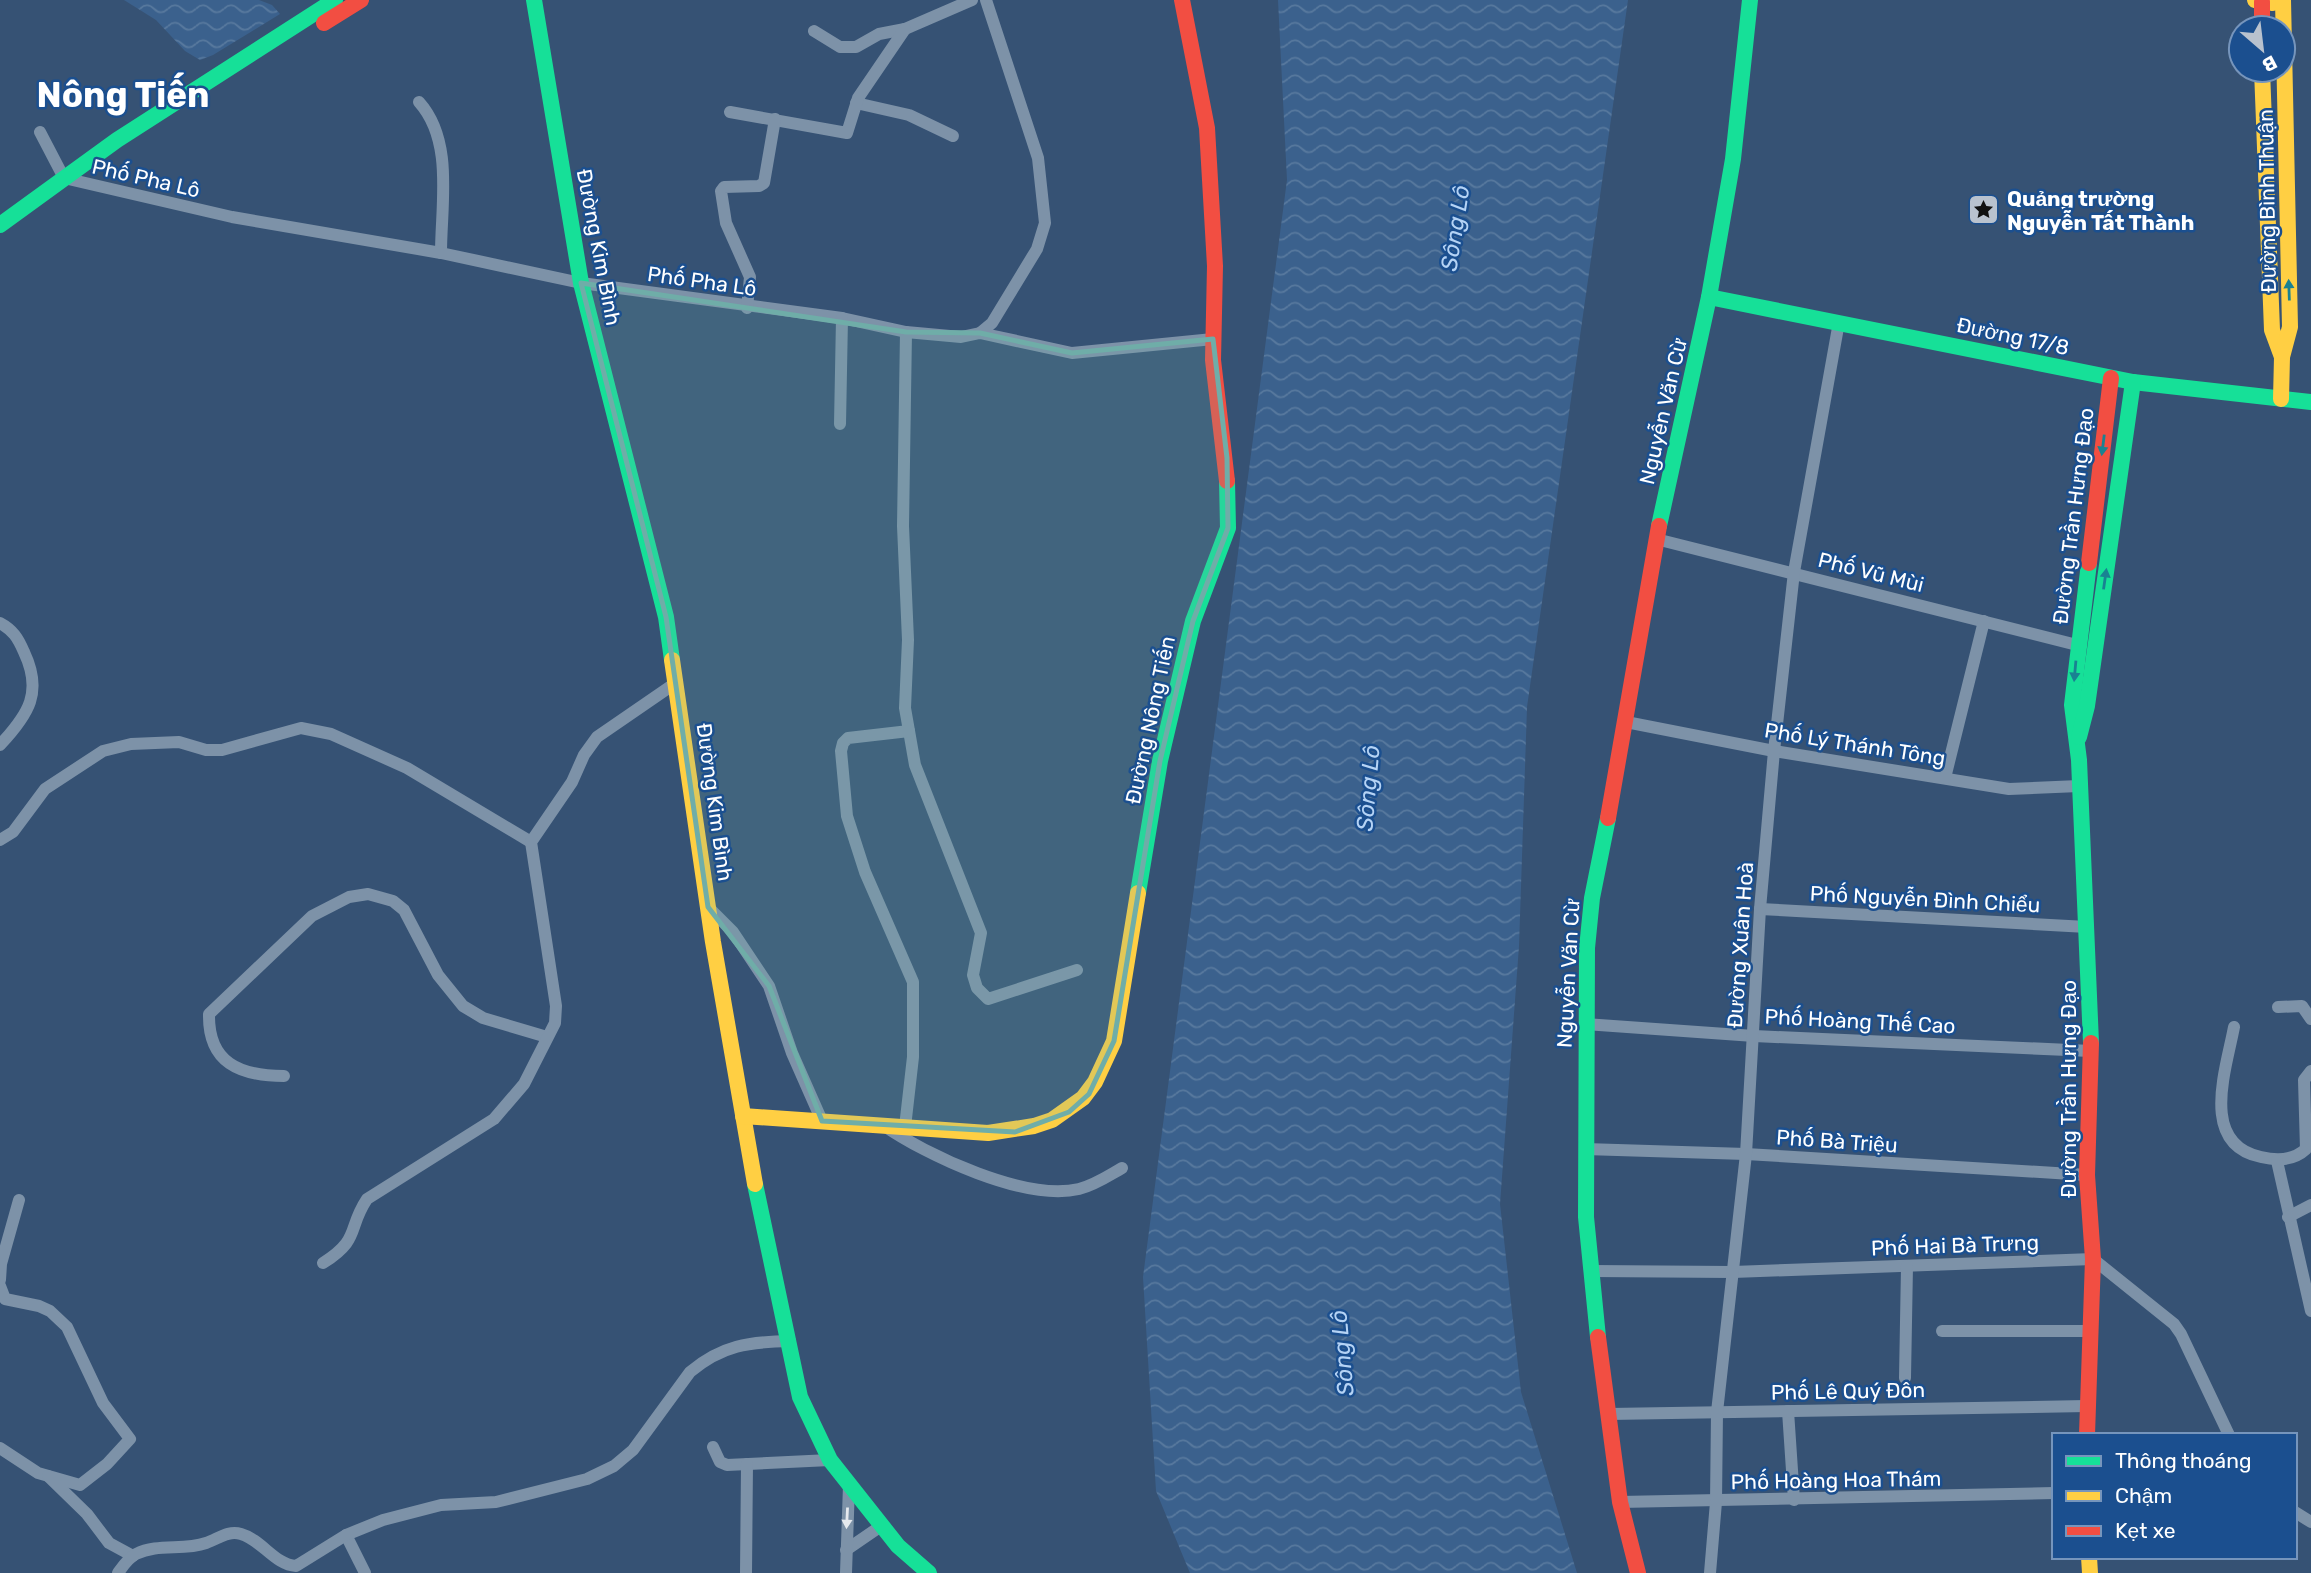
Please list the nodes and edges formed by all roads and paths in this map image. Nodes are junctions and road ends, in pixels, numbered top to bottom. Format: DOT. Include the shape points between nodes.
graph roads {
  1 [pos="335,0"];
  2 [pos="361,0"];
  3 [pos="534,0"];
  4 [pos="972,0"];
  5 [pos="986,0"];
  6 [pos="1182,0"];
  7 [pos="1750,0"];
  8 [pos="2283,0"];
  9 [pos="2258,1"];
  10 [pos="905,29"];
  11 [pos="814,31"];
  12 [pos="2263,84"];
  13 [pos="419,102"];
  14 [pos="856,103"];
  15 [pos="730,112"];
  16 [pos="775,119"];
  17 [pos="40,132"];
  18 [pos="953,136"];
  19 [pos="67,176"];
  20 [pos="0,225"];
  21 [pos="441,253"];
  22 [pos="581,283"];
  23 [pos="1709,297"];
  24 [pos="747,308"];
  25 [pos="842,318"];
  26 [pos="1839,322"];
  27 [pos="906,332"];
  28 [pos="980,333"];
  29 [pos="1213,339"];
  30 [pos="2282,357"];
  31 [pos="2111,378"];
  32 [pos="2133,382"];
  33 [pos="2281,399"];
  34 [pos="2311,402"];
  35 [pos="840,424"];
  36 [pos="1656,539"];
  37 [pos="1794,572"];
  38 [pos="1984,621"];
  39 [pos="0,623"];
  40 [pos="2077,645"];
  41 [pos="677,682"];
  42 [pos="1626,722"];
  43 [pos="909,731"];
  44 [pos="2078,742"];
  45 [pos="0,745"];
  46 [pos="1774,751"];
  47 [pos="1945,778"];
  48 [pos="2079,786"];
  49 [pos="0,840"];
  50 [pos="531,842"];
  51 [pos="708,907"];
  52 [pos="1760,909"];
  53 [pos="2087,927"];
  54 [pos="729,931"];
  55 [pos="713,942"];
  56 [pos="1077,970"];
  57 [pos="2278,1007"];
  58 [pos="2311,1019"];
  59 [pos="1585,1024"];
  60 [pos="2234,1027"];
  61 [pos="1754,1036"];
  62 [pos="547,1037"];
  63 [pos="2091,1051"];
  64 [pos="2311,1071"];
  65 [pos="284,1076"];
  66 [pos="743,1116"];
  67 [pos="822,1121"];
  68 [pos="883,1125"];
  69 [pos="905,1127"];
  70 [pos="1585,1149"];
  71 [pos="1746,1154"];
  72 [pos="2277,1161"];
  73 [pos="1122,1168"];
  74 [pos="2087,1175"];
  75 [pos="19,1200"];
  76 [pos="2311,1205"];
  77 [pos="2288,1217"];
  78 [pos="2093,1259"];
  79 [pos="323,1263"];
  80 [pos="1907,1266"];
  81 [pos="1591,1271"];
  82 [pos="1733,1272"];
  83 [pos="0,1280"];
  84 [pos="0,1286"];
  85 [pos="2311,1311"];
  86 [pos="1942,1331"];
  87 [pos="2090,1331"];
  88 [pos="790,1341"];
  89 [pos="1905,1378"];
  90 [pos="2087,1406"];
  91 [pos="1788,1411"];
  92 [pos="1717,1412"];
  93 [pos="1609,1413"];
  94 [pos="2087,1433"];
  95 [pos="2228,1433"];
  96 [pos="713,1447"];
  97 [pos="0,1448"];
  98 [pos="830,1460"];
  99 [pos="747,1464"];
  100 [pos="48,1475"];
  101 [pos="849,1485"];
  102 [pos="2052,1493"];
  103 [pos="1794,1500"];
  104 [pos="1620,1502"];
  105 [pos="1716,1502"];
  106 [pos="881,1526"];
  107 [pos="346,1535"];
  108 [pos="846,1550"];
  109 [pos="133,1556"];
  110 [pos="118,1573"];
  111 [pos="365,1573"];
  112 [pos="746,1573"];
  113 [pos="846,1573"];
  114 [pos="929,1573"];
  115 [pos="1638,1573"];
  116 [pos="1710,1573"];
  1 -- 19 [label="main road"];
  2 -- 19 [label="main road" via="111,157"];
  3 -- 22 [label="main road, Đường Kim Bình"];
  4 -- 10 [label="street"];
  5 -- 28 [label="street" via="1038,158 1045,223 1037,249 992,323"];
  6 -- 29 [label="main road, Đường Nông Tiến" via="1207,128 1215,266"];
  7 -- 23 [label="main road, Nguyễn Văn Cừ" via="1733,159"];
  8 -- 9 [label="main road"];
  30 -- 8 [label="main road, Đường Bình Thuận, one-way" via="2290,327"];
  10 -- 11 [label="street" via="848,48"];
  10 -- 14 [label="street"];
  12 -- 30 [label="main road, Đường Bình Thuận" via="2272,330"];
  13 -- 21 [label="street" via="433,120 440,141"];
  14 -- 16 [label="street" via="846,133"];
  14 -- 18 [label="street" via="909,115"];
  15 -- 16 [label="street"];
  16 -- 24 [label="street" via="764,183 721,191 726,223 750,277"];
  17 -- 19 [label="street"];
  19 -- 20 [label="main road"];
  19 -- 21 [label="street, Phố Pha Lô" via="232,217"];
  21 -- 22 [label="street, Phố Pha Lô"];
  22 -- 24 [label="street, Phố Pha Lô"];
  22 -- 41 [label="main road, Đường Kim Bình" via="664,608"];
  23 -- 26 [label="main road, Đường 17/8"];
  23 -- 36 [label="main road, Nguyễn Văn Cừ"];
  24 -- 25 [label="street, Phố Pha Lô"];
  25 -- 27 [label="street, Phố Pha Lô"];
  25 -- 35 [label="street"];
  26 -- 31 [label="main road, Đường 17/8"];
  26 -- 37 [label="street, Đường Xuân Hoà"];
  27 -- 28 [label="street, Phố Pha Lô" via="961,337"];
  27 -- 43 [label="street" via="902,526"];
  28 -- 29 [label="street, Phố Pha Lô" via="1072,354"];
  29 -- 69 [label="main road, Đường Nông Tiến" via="1227,458 1227,528 1193,621 1160,761 1114,1041 1105,1068 1089,1094 1069,1112 1043,1125 988,1133"];
  30 -- 33 [label="main road, Đường Bình Thuận"];
  31 -- 32 [label="main road, Đường 17/8"];
  31 -- 40 [label="main road, Đường Trần Hưng Đạo, one-way"];
  32 -- 33 [label="main road, Đường 17/8"];
  44 -- 32 [label="main road, Đường Trần Hưng Đạo, one-way"];
  33 -- 34 [label="main road, Đường 17/8"];
  36 -- 37 [label="street, Phố Vũ Mùi"];
  36 -- 42 [label="main road, Nguyễn Văn Cừ"];
  37 -- 38 [label="street, Phố Vũ Mùi"];
  37 -- 46 [label="street, Đường Xuân Hoà"];
  38 -- 40 [label="street, Phố Vũ Mùi"];
  38 -- 47 [label="street"];
  39 -- 45 [label="street" via="17,635 35,682 17,724"];
  40 -- 44 [label="main road, Đường Trần Hưng Đạo, one-way" via="2072,705"];
  41 -- 50 [label="street" via="597,737"];
  41 -- 51 [label="main road, Đường Kim Bình"];
  42 -- 46 [label="street, Phố Lý Thánh Tông"];
  42 -- 59 [label="main road, Nguyễn Văn Cừ" via="1592,898"];
  43 -- 56 [label="street" via="915,765 981,933 973,975 982,996 1002,997"];
  43 -- 69 [label="street" via="849,738 841,751 851,827 865,872 913,982 913,1057"];
  44 -- 48 [label="main road, Đường Trần Hưng Đạo"];
  46 -- 47 [label="street, Phố Lý Thánh Tông"];
  46 -- 52 [label="street, Đường Xuân Hoà"];
  47 -- 48 [label="street, Phố Lý Thánh Tông" via="2009,789"];
  48 -- 53 [label="main road, Đường Trần Hưng Đạo"];
  49 -- 50 [label="street" via="13,832 46,789 103,751 131,744 179,743 222,750 301,728 331,734 407,768"];
  50 -- 62 [label="street" via="556,1006 555,1023"];
  51 -- 54 [label="street"];
  51 -- 55 [label="main road, Đường Kim Bình"];
  52 -- 53 [label="street, Phố Nguyễn Đình Chiểu"];
  52 -- 61 [label="street, Đường Xuân Hoà"];
  53 -- 63 [label="main road, Đường Trần Hưng Đạo"];
  54 -- 55 [label="street"];
  54 -- 67 [label="street" via="769,986"];
  55 -- 66 [label="main road, Đường Kim Bình"];
  57 -- 58 [label="street" via="2302,1006"];
  59 -- 61 [label="street, Phố Hoàng Thế Cao"];
  59 -- 70 [label="main road, Nguyễn Văn Cừ"];
  60 -- 72 [label="street" via="2221,1122 2236,1147"];
  61 -- 63 [label="street, Phố Hoàng Thế Cao"];
  61 -- 71 [label="street, Đường Xuân Hoà"];
  62 -- 65 [label="street" via="463,1006 438,975 404,910 393,901 368,894 349,897 312,916 209,1014 209,1035 220,1055 245,1072"];
  62 -- 79 [label="street" via="524,1084 495,1119 367,1199 352,1239"];
  63 -- 74 [label="main road, Đường Trần Hưng Đạo"];
  64 -- 72 [label="street" via="2304,1080 2306,1149"];
  66 -- 67 [label="main road, Đường Nông Tiến"];
  66 -- 88 [label="main road, Đường Kim Bình"];
  67 -- 68 [label="main road, Đường Nông Tiến"];
  68 -- 69 [label="main road, Đường Nông Tiến"];
  68 -- 73 [label="street" via="936,1156 1045,1191 1076,1190"];
  70 -- 71 [label="street, Phố Bà Triệu"];
  70 -- 81 [label="main road, Nguyễn Văn Cừ"];
  71 -- 74 [label="street, Phố Bà Triệu"];
  71 -- 82 [label="street, Đường Xuân Hoà"];
  72 -- 77 [label="street"];
  74 -- 78 [label="main road, Đường Trần Hưng Đạo"];
  75 -- 83 [label="street"];
  76 -- 77 [label="street"];
  77 -- 85 [label="street"];
  78 -- 80 [label="street, Phố Hai Bà Trưng"];
  78 -- 87 [label="main road, Đường Trần Hưng Đạo"];
  78 -- 95 [label="street" via="2182,1334"];
  80 -- 82 [label="street, Phố Hai Bà Trưng"];
  80 -- 89 [label="street"];
  81 -- 82 [label="street, Phố Hai Bà Trưng"];
  81 -- 93 [label="main road, Nguyễn Văn Cừ"];
  82 -- 92 [label="street, Đường Xuân Hoà"];
  84 -- 100 [label="street" via="5,1299 39,1306 68,1327 103,1403 130,1439 80,1485"];
  86 -- 87 [label="street"];
  87 -- 90 [label="main road, Đường Trần Hưng Đạo"];
  88 -- 98 [label="main road, Đường Kim Bình" via="800,1397"];
  88 -- 107 [label="street" via="749,1342 702,1362 625,1458 587,1479 482,1505 441,1505"];
  90 -- 91 [label="street, Phố Lê Quý Đôn"];
  90 -- 94 [label="main road, Đường Trần Hưng Đạo"];
  91 -- 92 [label="street, Phố Lê Quý Đôn"];
  91 -- 103 [label="street"];
  92 -- 93 [label="street, Phố Lê Quý Đôn"];
  92 -- 105 [label="street, Đường Xuân Hoà"];
  93 -- 104 [label="main road, Nguyễn Văn Cừ"];
  96 -- 99 [label="street" via="720,1462"];
  97 -- 100 [label="street"];
  98 -- 99 [label="street"];
  98 -- 101 [label="main road, Đường Kim Bình"];
  99 -- 112 [label="street"];
  100 -- 109 [label="street" via="109,1543"];
  101 -- 106 [label="main road, Đường Kim Bình"];
  101 -- 108 [label="street, one-way"];
  102 -- 103 [label="street, Phố Hoàng Hoa Thám"];
  103 -- 105 [label="street, Phố Hoàng Hoa Thám"];
  104 -- 105 [label="street, Phố Hoàng Hoa Thám"];
  104 -- 115 [label="main road, Nguyễn Văn Cừ"];
  105 -- 116 [label="street, Đường Xuân Hoà"];
  106 -- 108 [label="street"];
  106 -- 114 [label="main road, Đường Kim Bình"];
  107 -- 109 [label="street" via="296,1566 287,1566 238,1533"];
  107 -- 111 [label="street"];
  108 -- 113 [label="street"];
  109 -- 110 [label="street"];
}
